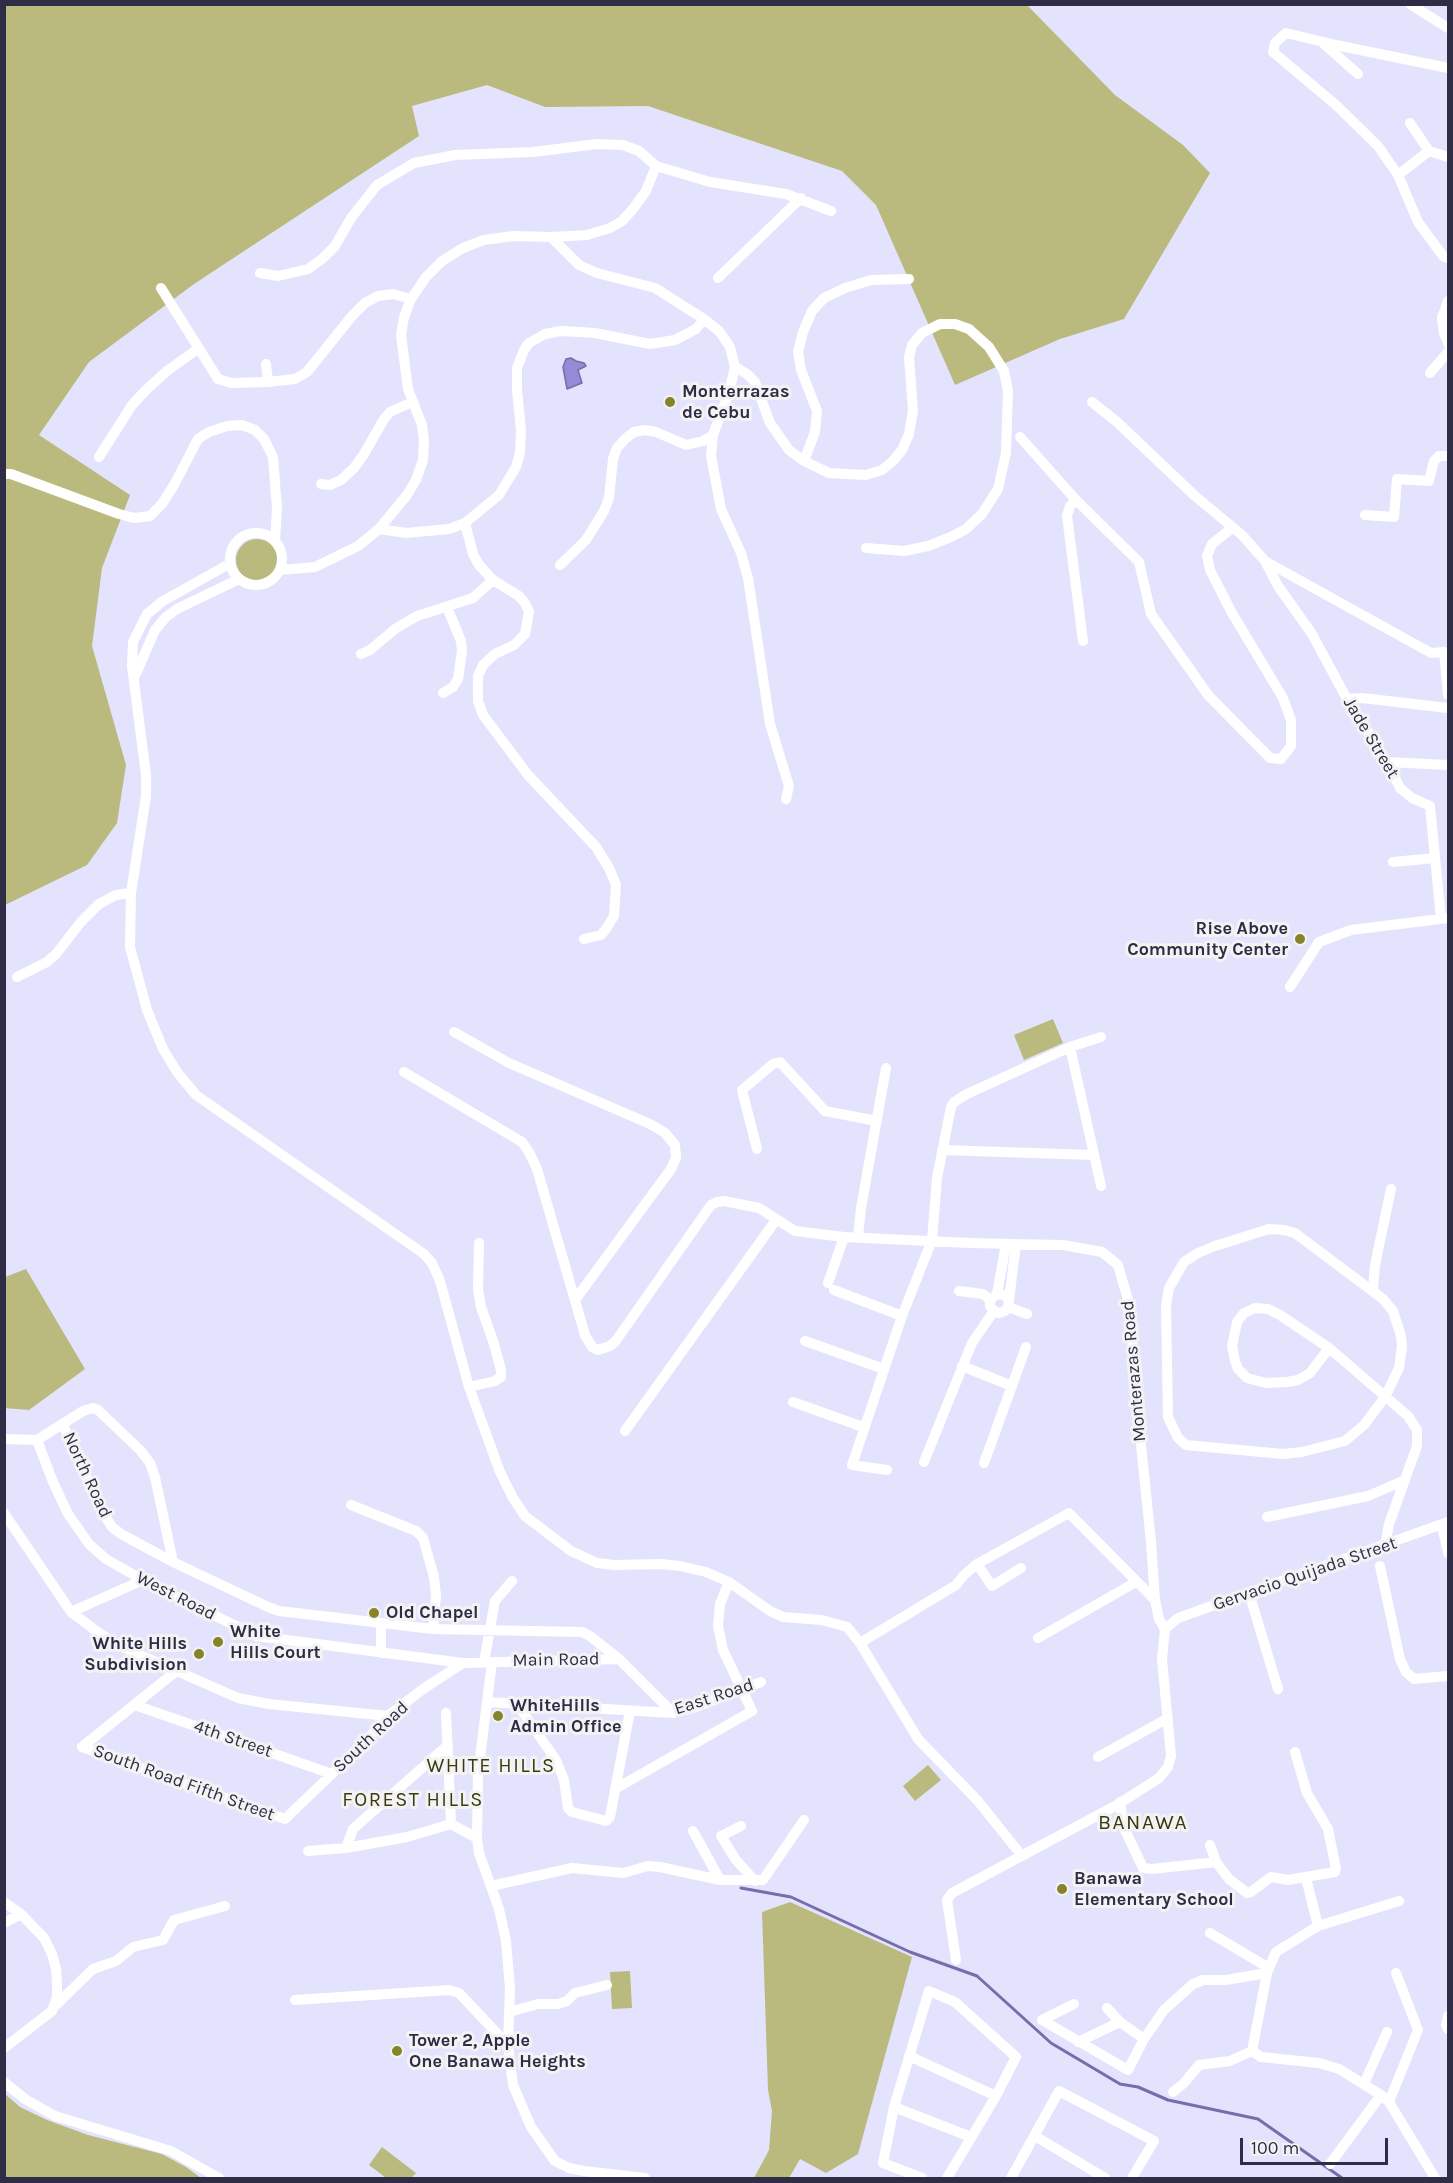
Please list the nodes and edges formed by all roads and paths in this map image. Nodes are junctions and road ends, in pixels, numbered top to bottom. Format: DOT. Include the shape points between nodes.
graph roads {
  1 [pos="1410,4"];
  2 [pos="1449,28"];
  3 [pos="1322,42"];
  4 [pos="1449,68"];
  5 [pos="1358,74"];
  6 [pos="1410,123"];
  7 [pos="1429,150"];
  8 [pos="1449,157"];
  9 [pos="656,166"];
  10 [pos="1398,175"];
  11 [pos="801,198"];
  12 [pos="831,211"];
  13 [pos="551,237"];
  14 [pos="1449,258"];
  15 [pos="260,273"];
  16 [pos="718,278"];
  17 [pos="909,279"];
  18 [pos="161,288"];
  19 [pos="411,299"];
  20 [pos="1449,301"];
  21 [pos="704,319"];
  22 [pos="1447,340"];
  23 [pos="199,348"];
  24 [pos="1449,352"];
  25 [pos="266,364"];
  26 [pos="735,367"];
  27 [pos="1430,373"];
  28 [pos="268,382"];
  29 [pos="411,402"];
  30 [pos="1092,402"];
  31 [pos="713,435"];
  32 [pos="1020,437"];
  33 [pos="1449,456"];
  34 [pos="99,457"];
  35 [pos="804,461"];
  36 [pos="4,474"];
  37 [pos="321,484"];
  38 [pos="1076,500"];
  39 [pos="1365,515"];
  40 [pos="465,523"];
  41 [pos="1232,528"];
  42 [pos="379,529"];
  43 [pos="275,541"];
  44 [pos="866,548"];
  45 [pos="1265,561"];
  46 [pos="229,564"];
  47 [pos="560,565"];
  48 [pos="280,570"];
  49 [pos="237,580"];
  50 [pos="493,580"];
  51 [pos="447,607"];
  52 [pos="1083,641"];
  53 [pos="1446,650"];
  54 [pos="362,654"];
  55 [pos="134,679"];
  56 [pos="443,693"];
  57 [pos="1449,695"];
  58 [pos="1347,699"];
  59 [pos="1449,708"];
  60 [pos="1387,762"];
  61 [pos="1449,765"];
  62 [pos="786,799"];
  63 [pos="1435,858"];
  64 [pos="1394,862"];
  65 [pos="131,893"];
  66 [pos="1445,919"];
  67 [pos="584,939"];
  68 [pos="17,977"];
  69 [pos="1290,987"];
  70 [pos="454,1032"];
  71 [pos="1101,1036"];
  72 [pos="1070,1047"];
  73 [pos="886,1068"];
  74 [pos="404,1072"];
  75 [pos="877,1121"];
  76 [pos="757,1149"];
  77 [pos="942,1149"];
  78 [pos="1093,1155"];
  79 [pos="1101,1186"];
  80 [pos="1391,1189"];
  81 [pos="776,1220"];
  82 [pos="844,1237"];
  83 [pos="858,1237"];
  84 [pos="932,1240"];
  85 [pos="479,1243"];
  86 [pos="1011,1244"];
  87 [pos="1372,1289"];
  88 [pos="959,1291"];
  89 [pos="994,1297"];
  90 [pos="575,1300"];
  91 [pos="1008,1303"];
  92 [pos="994,1311"];
  93 [pos="1027,1314"];
  94 [pos="902,1316"];
  95 [pos="806,1341"];
  96 [pos="1026,1347"];
  97 [pos="1329,1348"];
  98 [pos="962,1366"];
  99 [pos="884,1369"];
  100 [pos="1012,1386"];
  101 [pos="469,1387"];
  102 [pos="1385,1397"];
  103 [pos="793,1402"];
  104 [pos="63,1425"];
  105 [pos="863,1427"];
  106 [pos="624,1431"];
  107 [pos="4,1439"];
  108 [pos="37,1440"];
  109 [pos="924,1462"];
  110 [pos="984,1462"];
  111 [pos="887,1470"];
  112 [pos="1405,1480"];
  113 [pos="351,1505"];
  114 [pos="4,1513"];
  115 [pos="1267,1517"];
  116 [pos="1445,1524"];
  117 [pos="1385,1546"];
  118 [pos="1449,1553"];
  119 [pos="172,1562"];
  120 [pos="977,1564"];
  121 [pos="1380,1566"];
  122 [pos="1021,1568"];
  123 [pos="143,1580"];
  124 [pos="512,1581"];
  125 [pos="729,1582"];
  126 [pos="1136,1582"];
  127 [pos="1249,1593"];
  128 [pos="1155,1600"];
  129 [pos="71,1612"];
  130 [pos="381,1623"];
  131 [pos="433,1629"];
  132 [pos="1165,1629"];
  133 [pos="490,1630"];
  134 [pos="1038,1638"];
  135 [pos="860,1643"];
  136 [pos="381,1653"];
  137 [pos="619,1659"];
  138 [pos="488,1662"];
  139 [pos="463,1663"];
  140 [pos="175,1672"];
  141 [pos="1449,1676"];
  142 [pos="761,1682"];
  143 [pos="740,1689"];
  144 [pos="1278,1689"];
  145 [pos="487,1702"];
  146 [pos="517,1704"];
  147 [pos="135,1705"];
  148 [pos="630,1712"];
  149 [pos="446,1713"];
  150 [pos="673,1713"];
  151 [pos="388,1716"];
  152 [pos="1168,1719"];
  153 [pos="448,1745"];
  154 [pos="1295,1752"];
  155 [pos="1098,1757"];
  156 [pos="332,1774"];
  157 [pos="615,1789"];
  158 [pos="1120,1802"];
  159 [pos="285,1820"];
  160 [pos="804,1820"];
  161 [pos="451,1824"];
  162 [pos="741,1826"];
  163 [pos="693,1831"];
  164 [pos="477,1838"];
  165 [pos="1210,1845"];
  166 [pos="346,1848"];
  167 [pos="308,1851"];
  168 [pos="1022,1856"];
  169 [pos="1216,1862"];
  170 [pos="1306,1878"];
  171 [pos="720,1880"];
  172 [pos="755,1881"];
  173 [pos="491,1886"];
  174 [pos="1399,1901"];
  175 [pos="4,1902"];
  176 [pos="225,1906"];
  177 [pos="21,1914"];
  178 [pos="4,1923"];
  179 [pos="1318,1926"];
  180 [pos="1210,1933"];
  181 [pos="956,1960"];
  182 [pos="1268,1970"];
  183 [pos="1396,1973"];
  184 [pos="607,1985"];
  185 [pos="295,2000"];
  186 [pos="1074,2004"];
  187 [pos="55,2006"];
  188 [pos="1107,2008"];
  189 [pos="509,2012"];
  190 [pos="1449,2016"];
  191 [pos="1120,2022"];
  192 [pos="1449,2029"];
  193 [pos="1388,2032"];
  194 [pos="1144,2039"];
  195 [pos="1078,2043"];
  196 [pos="508,2045"];
  197 [pos="4,2048"];
  198 [pos="1252,2052"];
  199 [pos="909,2056"];
  200 [pos="4,2082"];
  201 [pos="1364,2084"];
  202 [pos="1173,2092"];
  203 [pos="996,2096"];
  204 [pos="1385,2099"];
  205 [pos="894,2107"];
  206 [pos="1035,2136"];
  207 [pos="971,2137"];
  208 [pos="1330,2164"];
  209 [pos="219,2178"];
  210 [pos="645,2178"];
  211 [pos="922,2178"];
  212 [pos="947,2178"];
  213 [pos="1011,2178"];
  214 [pos="1105,2178"];
  215 [pos="1132,2178"];
  216 [pos="1435,2178"];
  1 -- 2 [label="street"];
  3 -- 4 [label="street"];
  3 -- 5 [label="street"];
  3 -- 10 [label="street" via="1286,33 1275,43 1273,52 1370,138"];
  6 -- 7 [label="street"];
  7 -- 8 [label="street"];
  7 -- 10 [label="street"];
  9 -- 11 [label="street" via="710,182"];
  9 -- 13 [label="street" via="646,191 622,221 587,236"];
  9 -- 15 [label="street" via="639,151 623,145 597,144 533,152 454,155 414,163 377,185 334,246 308,269 278,276"];
  10 -- 14 [label="street" via="1418,222 1444,257"];
  11 -- 12 [label="street"];
  11 -- 16 [label="street"];
  13 -- 19 [label="street" via="513,236 463,248 442,261"];
  13 -- 21 [label="street" via="579,265 655,288"];
  17 -- 35 [label="street" via="871,280 845,288 824,298 812,311 798,352 817,411 815,432"];
  18 -- 23 [label="street"];
  19 -- 28 [label="street" via="393,294 365,303 307,372 295,379"];
  19 -- 29 [label="street" via="401,335"];
  20 -- 22 [label="street" via="1442,318"];
  21 -- 26 [label="street" via="724,337"];
  21 -- 40 [label="street" via="696,329 675,340 650,344 561,331 544,334 529,343 517,368 520,453 516,467 499,495"];
  23 -- 28 [label="street" via="219,379"];
  23 -- 34 [label="street" via="167,371 132,405"];
  24 -- 27 [label="street"];
  25 -- 28 [label="street"];
  26 -- 31 [label="street"];
  26 -- 35 [label="street" via="755,382 780,440"];
  29 -- 37 [label="street" via="390,412 354,468 340,480"];
  29 -- 42 [label="street" via="422,425 423,459 407,495"];
  30 -- 41 [label="street"];
  31 -- 47 [label="street" via="686,445 645,430 625,439 613,459 604,511 586,540"];
  31 -- 62 [label="street" via="711,456 717,493 748,578 770,724 789,786"];
  32 -- 38 [label="street"];
  33 -- 39 [label="street" via="1439,456 1434,461 1429,481 1397,479 1394,517"];
  35 -- 44 [label="street" via="829,473 866,475 882,470 902,450 909,434 913,411 909,357 912,345 922,333 940,324 955,324 969,329 989,348 1004,371 1008,391 1006,453 998,489 982,514 951,537 904,551"];
  36 -- 43 [label="street" via="119,514 134,518 150,516 174,485 198,439 227,426 242,425 264,439 273,457"];
  38 -- 41 [label="street" via="1139,562 1151,614 1208,695 1270,758 1281,759 1291,746 1291,720 1283,698 1232,613 1207,556 1212,544"];
  38 -- 52 [label="street" via="1067,516"];
  40 -- 42 [label="street" via="448,529 406,533"];
  40 -- 50 [label="street" via="472,554"];
  41 -- 45 [label="street"];
  42 -- 48 [label="street" via="330,562"];
  43 -- 46 [label="street" via="259,533 247,534 233,546"];
  43 -- 48 [label="street" via="282,555"];
  45 -- 53 [label="street" via="1431,653"];
  45 -- 58 [label="street, Jade Street" via="1312,634"];
  46 -- 49 [label="street"];
  46 -- 55 [label="street" via="147,614 133,642"];
  48 -- 49 [label="street" via="267,584 249,585"];
  49 -- 55 [label="street" via="166,617 147,645"];
  50 -- 51 [label="street" via="473,598"];
  50 -- 67 [label="street" via="525,603 529,612 528,636 483,665 478,676 478,700 483,715 528,775 596,847 616,885 614,916 601,935"];
  51 -- 54 [label="street" via="417,616"];
  51 -- 56 [label="street" via="462,651 458,679"];
  53 -- 57 [label="street"];
  55 -- 65 [label="street" via="146,796"];
  58 -- 59 [label="street"];
  58 -- 60 [label="street, Jade Street"];
  60 -- 61 [label="street"];
  60 -- 63 [label="street, Jade Street" via="1400,788 1430,806"];
  63 -- 64 [label="street"];
  63 -- 66 [label="street, Jade Street"];
  65 -- 68 [label="street" via="99,904 56,954"];
  65 -- 101 [label="street" via="132,957 147,1010 177,1072 196,1095 424,1254 440,1281"];
  66 -- 69 [label="street" via="1351,930 1318,942"];
  70 -- 90 [label="street" via="508,1063 650,1124 675,1145 676,1158 671,1169"];
  71 -- 72 [label="street"];
  72 -- 77 [label="street" via="960,1098 951,1107"];
  72 -- 78 [label="street"];
  73 -- 75 [label="street"];
  74 -- 90 [label="street" via="526,1147 537,1169"];
  75 -- 76 [label="street" via="825,1111 780,1062 742,1090"];
  75 -- 83 [label="street"];
  77 -- 78 [label="street"];
  77 -- 84 [label="street"];
  78 -- 79 [label="street"];
  80 -- 87 [label="street"];
  81 -- 82 [label="street, Monterazas Road" via="795,1231"];
  81 -- 90 [label="street, Monterazas Road" via="759,1208 724,1201 711,1205 615,1341 604,1350 597,1350 588,1342"];
  81 -- 106 [label="street"];
  82 -- 83 [label="street, Monterazas Road"];
  82 -- 94 [label="street" via="831,1286"];
  83 -- 84 [label="street, Monterazas Road"];
  84 -- 86 [label="street, Monterazas Road"];
  84 -- 94 [label="street"];
  85 -- 101 [label="street" via="478,1289 501,1377"];
  86 -- 89 [label="street"];
  86 -- 91 [label="street"];
  86 -- 128 [label="street, Monterazas Road" via="1063,1245 1102,1252 1118,1265 1130,1307"];
  87 -- 102 [label="street" via="1393,1311 1401,1336 1399,1368"];
  87 -- 102 [label="street" via="1295,1233 1284,1230 1269,1229 1198,1253 1184,1262 1169,1288 1168,1417 1186,1445 1283,1454 1345,1441 1364,1425"];
  88 -- 89 [label="street"];
  89 -- 91 [label="street" via="1004,1295"];
  89 -- 92 [label="street" via="990,1306"];
  91 -- 92 [label="street" via="1005,1311"];
  91 -- 93 [label="street"];
  92 -- 98 [label="street"];
  94 -- 99 [label="street"];
  95 -- 99 [label="street"];
  96 -- 100 [label="street"];
  97 -- 97 [label="street" via="1280,1315 1255,1308 1237,1322 1232,1346 1238,1369 1247,1378 1266,1383 1304,1377"];
  97 -- 102 [label="street"];
  98 -- 100 [label="street"];
  98 -- 109 [label="street"];
  99 -- 105 [label="street"];
  100 -- 110 [label="street"];
  101 -- 125 [label="street" via="513,1498 525,1516 546,1533 597,1563 680,1566"];
  102 -- 112 [label="street" via="1408,1416 1417,1430 1417,1446"];
  103 -- 105 [label="street"];
  104 -- 108 [label="street"];
  104 -- 119 [label="street, North Road" via="106,1520 121,1534"];
  104 -- 119 [label="street, North Road" via="93,1408 140,1450 155,1477"];
  105 -- 111 [label="street" via="852,1465"];
  107 -- 108 [label="street"];
  108 -- 123 [label="street, West Road" via="53,1482 79,1531 106,1559"];
  112 -- 115 [label="street" via="1368,1496"];
  112 -- 117 [label="street"];
  113 -- 131 [label="street" via="416,1531 423,1538 435,1586"];
  114 -- 129 [label="street"];
  116 -- 117 [label="street, Gervacio Quijada Street"];
  116 -- 118 [label="street"];
  117 -- 127 [label="street, Gervacio Quijada Street"];
  119 -- 130 [label="street, North Road" via="279,1611"];
  120 -- 122 [label="street" via="992,1586"];
  120 -- 126 [label="street" via="1069,1513"];
  120 -- 135 [label="street" via="956,1585"];
  121 -- 141 [label="street" via="1406,1672 1414,1679"];
  123 -- 129 [label="street"];
  123 -- 136 [label="street, West Road" via="256,1636"];
  124 -- 133 [label="street" via="495,1601"];
  125 -- 135 [label="street" via="783,1617 822,1620 847,1627"];
  125 -- 143 [label="street" via="720,1604 718,1626 723,1650"];
  126 -- 128 [label="street"];
  126 -- 134 [label="street"];
  127 -- 132 [label="street, Gervacio Quijada Street" via="1178,1618"];
  127 -- 144 [label="street"];
  128 -- 132 [label="street, Monterazas Road"];
  129 -- 140 [label="street" via="112,1642"];
  130 -- 131 [label="street, North Road"];
  130 -- 136 [label="street"];
  131 -- 133 [label="street, North Road"];
  132 -- 152 [label="street" via="1162,1659"];
  133 -- 137 [label="street, North Road" via="582,1632"];
  133 -- 138 [label="street"];
  135 -- 168 [label="street" via="918,1739 978,1801"];
  136 -- 139 [label="street, West Road"];
  137 -- 138 [label="street, Main Road"];
  137 -- 150 [label="street, North Road"];
  138 -- 139 [label="street, West Road"];
  138 -- 145 [label="street"];
  139 -- 151 [label="street, South Road"];
  140 -- 147 [label="street"];
  140 -- 151 [label="street" via="238,1698"];
  142 -- 143 [label="street, East Road"];
  143 -- 150 [label="street, East Road"];
  143 -- 157 [label="street" via="752,1712"];
  145 -- 146 [label="street, East Road"];
  145 -- 164 [label="street" via="478,1774"];
  146 -- 148 [label="street, East Road"];
  146 -- 157 [label="street" via="556,1760 572,1812 609,1820"];
  147 -- 156 [label="street, 4th Street"];
  147 -- 159 [label="street, South Road Fifth Street" via="82,1747"];
  148 -- 150 [label="street, East Road"];
  148 -- 157 [label="street"];
  149 -- 153 [label="street"];
  151 -- 156 [label="street, South Road"];
  152 -- 155 [label="street"];
  152 -- 158 [label="street" via="1168,1767 1159,1778"];
  153 -- 161 [label="street"];
  153 -- 166 [label="street" via="353,1829"];
  154 -- 170 [label="street" via="1307,1793 1328,1829 1336,1869"];
  156 -- 159 [label="street, South Road"];
  158 -- 168 [label="street"];
  158 -- 169 [label="street" via="1124,1828 1139,1862 1149,1869"];
  160 -- 172 [label="street" via="763,1880"];
  161 -- 164 [label="street"];
  161 -- 166 [label="street"];
  162 -- 172 [label="street" via="721,1836"];
  163 -- 171 [label="street"];
  164 -- 173 [label="street"];
  165 -- 169 [label="street"];
  166 -- 167 [label="street"];
  168 -- 181 [label="street" via="948,1896"];
  169 -- 170 [label="street" via="1246,1893 1271,1877"];
  170 -- 179 [label="street"];
  171 -- 172 [label="street"];
  171 -- 173 [label="street" via="648,1866 623,1873 572,1868"];
  173 -- 189 [label="street" via="506,1941"];
  174 -- 179 [label="street"];
  175 -- 177 [label="street"];
  176 -- 187 [label="street" via="174,1920 163,1940 133,1947 116,1961 93,1969"];
  177 -- 178 [label="street"];
  177 -- 187 [label="street" via="44,1938 52,1954 57,1984"];
  179 -- 182 [label="street" via="1276,1952"];
  180 -- 182 [label="street"];
  182 -- 194 [label="street" via="1193,1984 1164,2010"];
  182 -- 198 [label="street"];
  183 -- 204 [label="street" via="1418,2030"];
  184 -- 189 [label="street" via="574,1993 558,2004 538,2004"];
  185 -- 196 [label="street" via="449,1990 459,1993"];
  186 -- 195 [label="street" via="1042,2020"];
  187 -- 197 [label="street"];
  188 -- 191 [label="street"];
  189 -- 196 [label="street"];
  190 -- 192 [label="street"];
  191 -- 194 [label="street"];
  191 -- 195 [label="street"];
  193 -- 201 [label="street"];
  194 -- 195 [label="street" via="1128,2070"];
  196 -- 210 [label="street" via="513,2085 521,2108 555,2161 584,2171"];
  198 -- 201 [label="street" via="1339,2069"];
  198 -- 202 [label="street" via="1230,2061 1199,2065"];
  199 -- 203 [label="street"];
  199 -- 203 [label="street" via="929,1991 955,2002 1016,2057"];
  199 -- 205 [label="street"];
  200 -- 209 [label="street" via="55,2116 171,2151"];
  201 -- 204 [label="street"];
  203 -- 207 [label="street"];
  204 -- 208 [label="street"];
  204 -- 216 [label="street"];
  205 -- 207 [label="street"];
  205 -- 211 [label="street" via="883,2163"];
  206 -- 213 [label="street"];
  206 -- 214 [label="street"];
  206 -- 215 [label="street" via="1059,2091 1154,2141"];
  207 -- 212 [label="street"];
}
